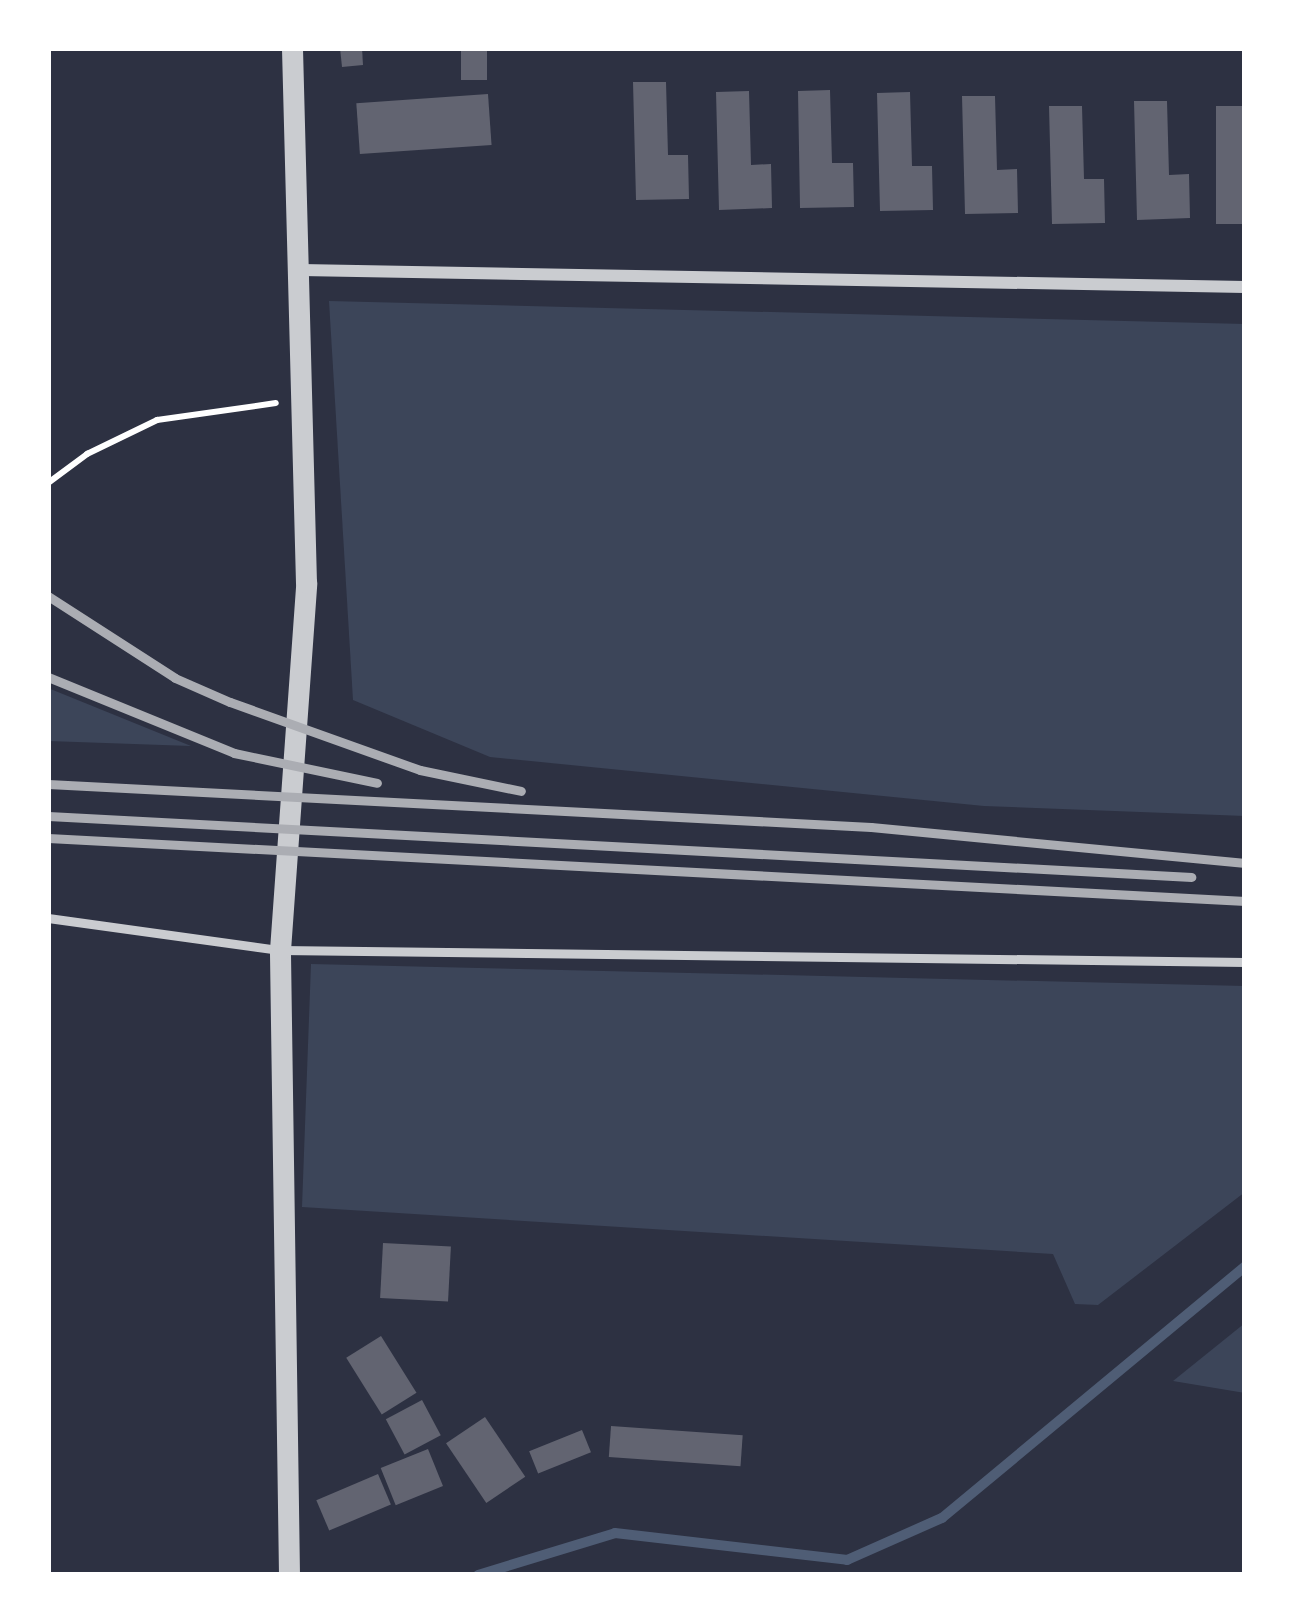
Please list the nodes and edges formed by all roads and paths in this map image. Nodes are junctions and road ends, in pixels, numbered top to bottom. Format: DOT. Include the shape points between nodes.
graph roads {
  1 [pos="292,48"];
  2 [pos="302,270"];
  3 [pos="1245,287"];
  4 [pos="304,402"];
  5 [pos="48,483"];
  6 [pos="48,918"];
  7 [pos="280,950"];
  8 [pos="1245,962"];
  9 [pos="289,1575"];
  1 -- 2 [label="street"];
  2 -- 3 [label="street"];
  2 -- 4 [label="street"];
  4 -- 5 [label="path" via="158,420"];
  4 -- 7 [label="street" via="306,583"];
  6 -- 7 [label="lane"];
  7 -- 8 [label="lane"];
  7 -- 9 [label="street"];
}
